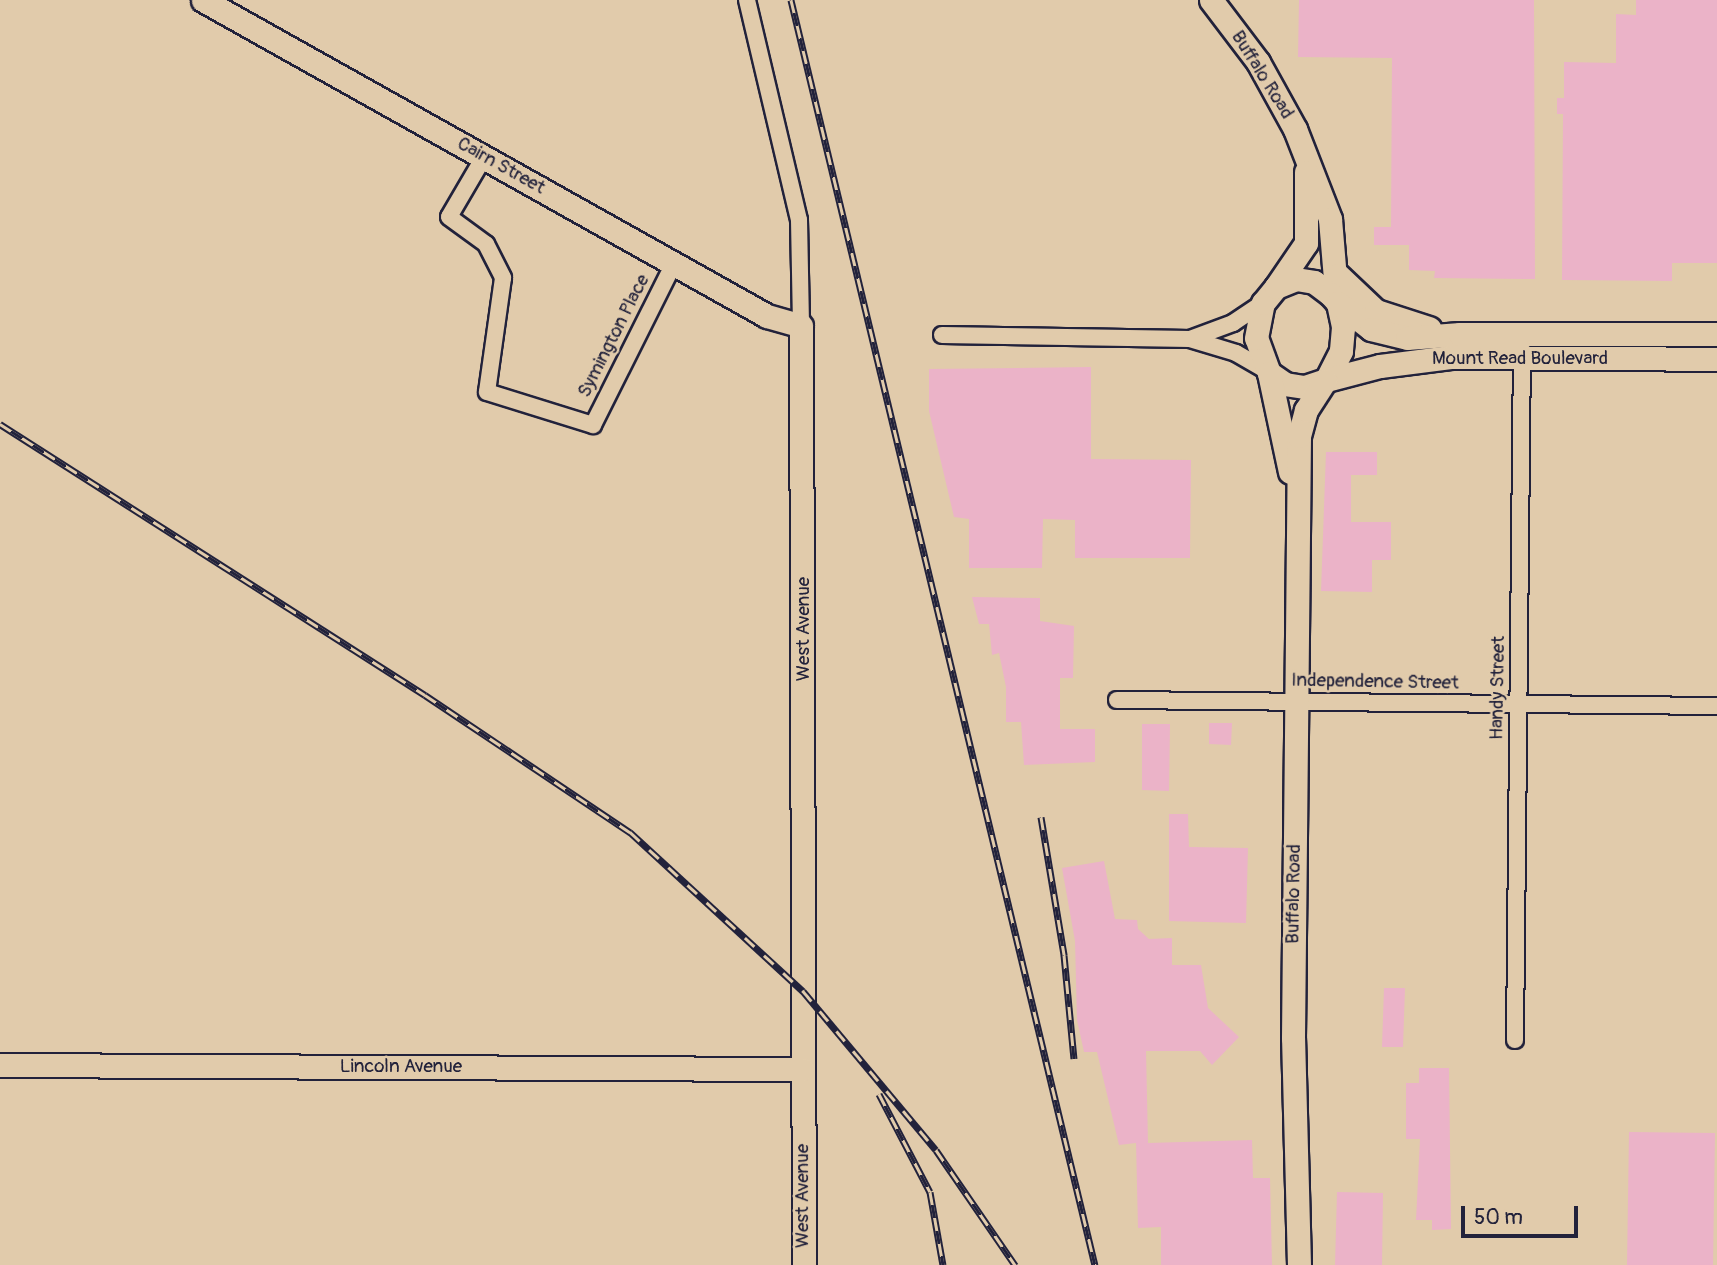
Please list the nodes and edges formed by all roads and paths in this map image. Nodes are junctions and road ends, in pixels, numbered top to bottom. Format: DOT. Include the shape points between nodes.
graph roads {
  1 [pos="203,0"];
  2 [pos="747,0"];
  3 [pos="1211,0"];
  4 [pos="1305,155"];
  5 [pos="484,157"];
  6 [pos="674,264"];
  7 [pos="1338,275"];
  8 [pos="1269,295"];
  9 [pos="1338,303"];
  10 [pos="801,326"];
  11 [pos="1460,334"];
  12 [pos="1717,334"];
  13 [pos="942,335"];
  14 [pos="1190,338"];
  15 [pos="1522,347"];
  16 [pos="1717,359"];
  17 [pos="1268,372"];
  18 [pos="1326,381"];
  19 [pos="1297,523"];
  20 [pos="1116,700"];
  21 [pos="1296,702"];
  22 [pos="1518,704"];
  23 [pos="1717,706"];
  24 [pos="1515,1040"];
  25 [pos="0,1065"];
  26 [pos="802,1069"];
  27 [pos="804,1265"];
  28 [pos="1300,1265"];
  1 -- 5 [label="main road, Cairn Street"];
  2 -- 10 [label="street, West Avenue" via="799,220"];
  3 -- 4 [label="main road, Buffalo Road" via="1268,78"];
  4 -- 7 [label="main road, Buffalo Road" via="1325,202"];
  4 -- 8 [label="main road, Buffalo Road" via="1306,243"];
  5 -- 6 [label="main road, Cairn Street"];
  5 -- 6 [label="street, Symington Place" via="449,217 486,244 501,269 502,300 487,392 593,425"];
  6 -- 10 [label="main road, Cairn Street" via="767,316"];
  7 -- 9 [label="main road, Buffalo Road"];
  7 -- 11 [label="main road" via="1357,297 1388,317"];
  8 -- 9 [label="main road" via="1296,279 1314,282"];
  8 -- 14 [label="street" via="1233,323"];
  8 -- 17 [label="main road" via="1256,338"];
  9 -- 11 [label="main road, Mount Read Boulevard" via="1370,329 1394,337"];
  9 -- 18 [label="main road" via="1343,339"];
  10 -- 26 [label="main road, West Avenue"];
  11 -- 15 [label="main road, Mount Read Boulevard"];
  12 -- 15 [label="main road, Mount Read Boulevard"];
  13 -- 14 [label="street"];
  14 -- 17 [label="street" via="1236,353"];
  15 -- 16 [label="main road, Mount Read Boulevard"];
  15 -- 18 [label="main road, Mount Read Boulevard" via="1415,360"];
  15 -- 22 [label="street, Handy Street"];
  17 -- 18 [label="main road" via="1294,387"];
  17 -- 19 [label="main road, Buffalo Road"];
  18 -- 19 [label="main road, Buffalo Road" via="1302,421"];
  19 -- 21 [label="main road, Buffalo Road"];
  20 -- 21 [label="street, Independence Street"];
  21 -- 22 [label="street, Independence Street"];
  21 -- 28 [label="main road, Buffalo Road" via="1293,1038"];
  22 -- 23 [label="street, Independence Street"];
  22 -- 24 [label="street, Handy Street"];
  25 -- 26 [label="main road, Lincoln Avenue"];
  26 -- 27 [label="main road, West Avenue"];
}
